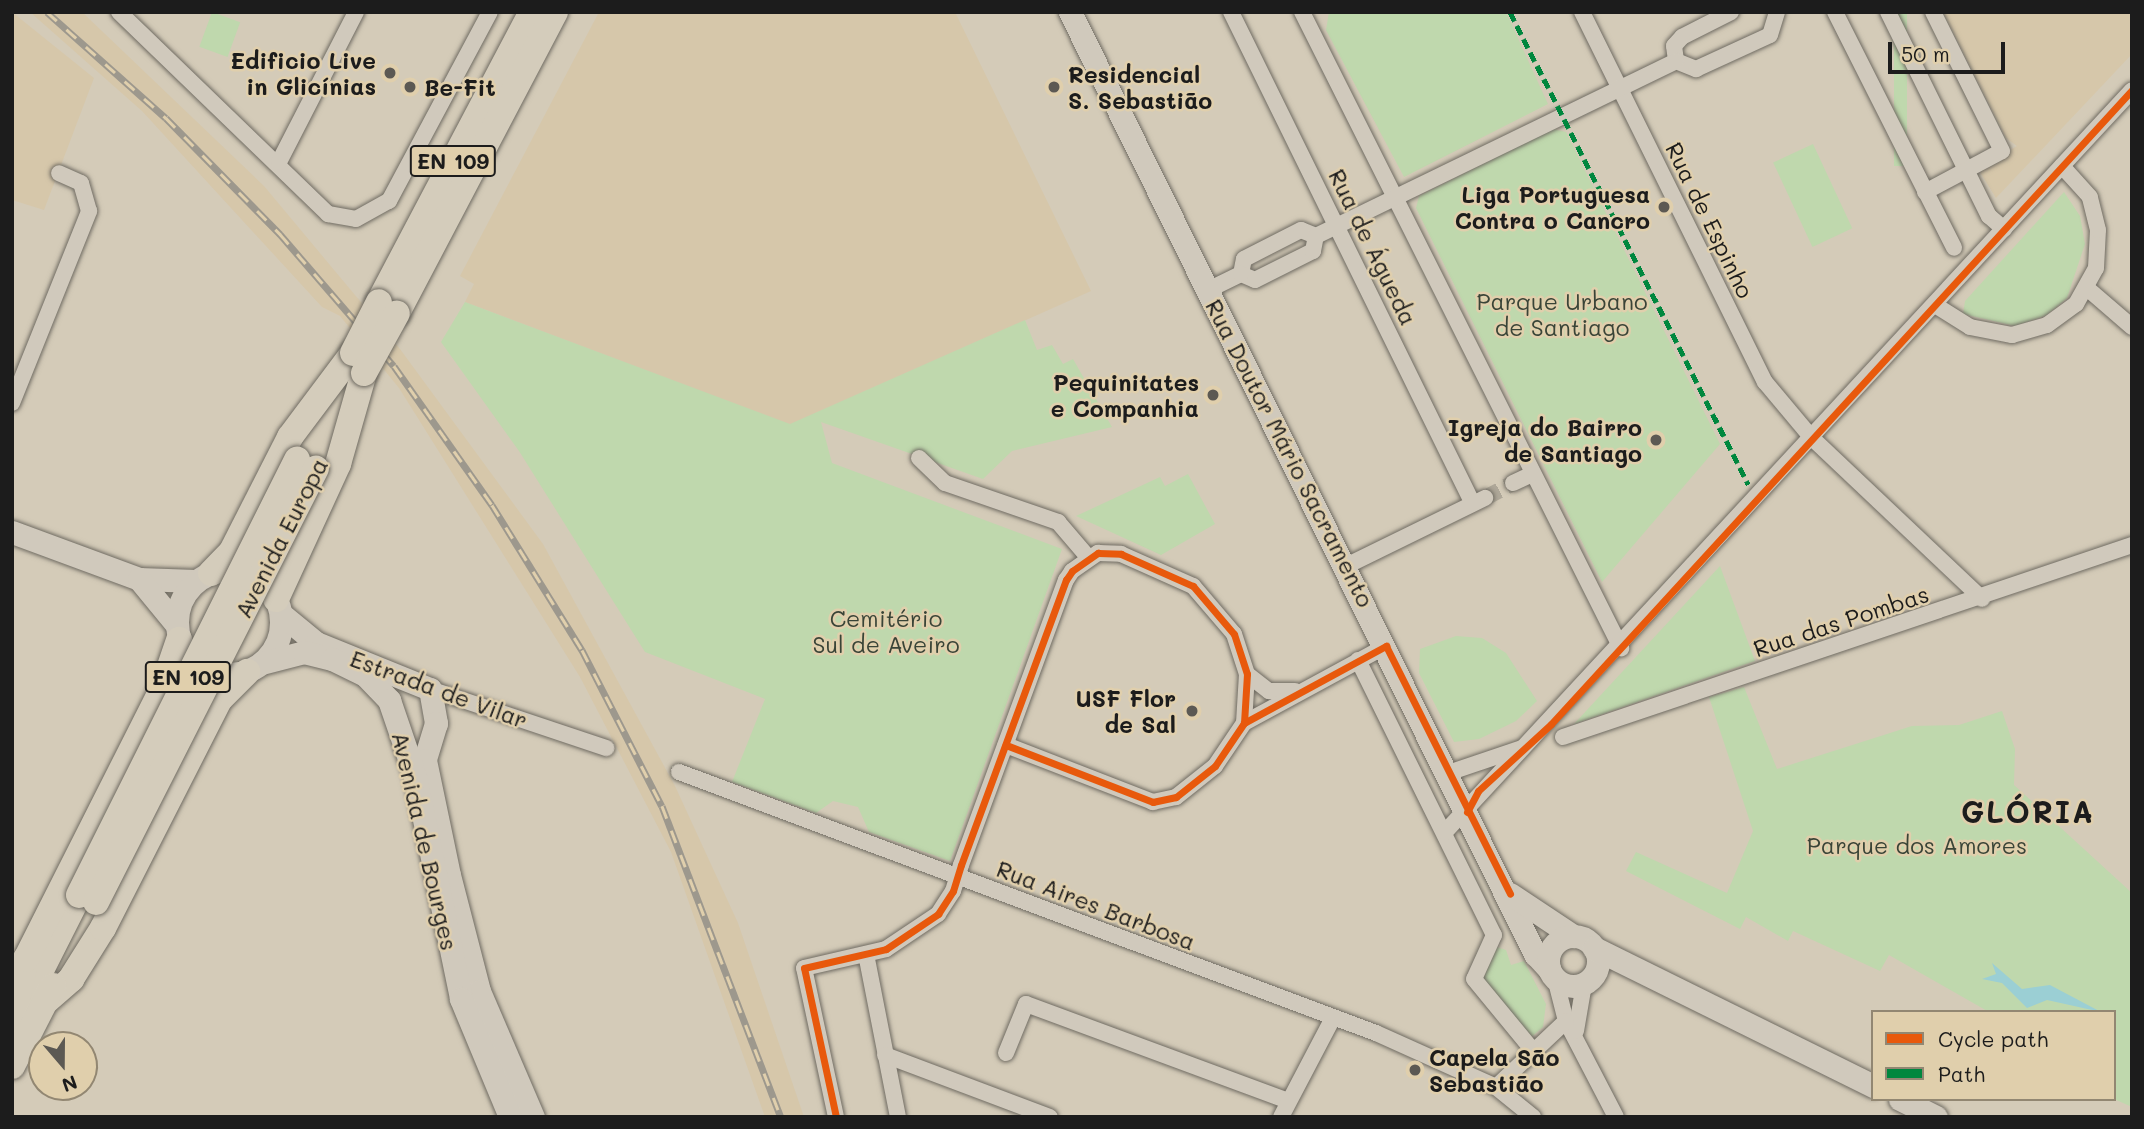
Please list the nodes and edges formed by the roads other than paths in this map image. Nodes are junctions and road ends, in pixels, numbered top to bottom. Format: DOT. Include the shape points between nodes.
graph roads {
  1 [pos="119,12"];
  2 [pos="356,12"];
  3 [pos="490,12"];
  4 [pos="514,12"];
  5 [pos="532,12"];
  6 [pos="555,12"];
  7 [pos="575,12"];
  8 [pos="1070,12"];
  9 [pos="1231,12"];
  10 [pos="1302,12"];
  11 [pos="1582,12"];
  12 [pos="1731,12"];
  13 [pos="1777,12"];
  14 [pos="1835,12"];
  15 [pos="1888,12"];
  16 [pos="1933,12"];
  17 [pos="1676,61"];
  18 [pos="512,75"];
  19 [pos="1619,88"];
  20 [pos="2132,90"];
  21 [pos="279,162"];
  22 [pos="2062,166"];
  23 [pos="1966,172"];
  24 [pos="59,173"];
  25 [pos="1925,192"];
  26 [pos="1393,198"];
  27 [pos="1336,225"];
  28 [pos="2004,229"];
  29 [pos="1317,236"];
  30 [pos="1954,248"];
  31 [pos="1241,274"];
  32 [pos="2088,289"];
  33 [pos="1208,290"];
  34 [pos="1935,305"];
  35 [pos="2132,327"];
  36 [pos="359,363"];
  37 [pos="12,403"];
  38 [pos="1812,438"];
  39 [pos="919,458"];
  40 [pos="1530,475"];
  41 [pos="1513,483"];
  42 [pos="12,532"];
  43 [pos="2132,545"];
  44 [pos="1088,557"];
  45 [pos="1346,566"];
  46 [pos="203,577"];
  47 [pos="139,579"];
  48 [pos="1982,598"];
  49 [pos="279,607"];
  50 [pos="177,632"];
  51 [pos="1386,646"];
  52 [pos="1620,648"];
  53 [pos="1358,660"];
  54 [pos="255,667"];
  55 [pos="1247,674"];
  56 [pos="430,689"];
  57 [pos="1294,691"];
  58 [pos="436,723"];
  59 [pos="1244,723"];
  60 [pos="400,726"];
  61 [pos="1563,737"];
  62 [pos="1006,746"];
  63 [pos="1524,747"];
  64 [pos="606,748"];
  65 [pos="679,772"];
  66 [pos="1448,773"];
  67 [pos="1467,812"];
  68 [pos="1445,832"];
  69 [pos="958,877"];
  70 [pos="1510,894"];
  71 [pos="87,898"];
  72 [pos="1573,936"];
  73 [pos="1594,948"];
  74 [pos="866,954"];
  75 [pos="1641,973"];
  76 [pos="1552,974"];
  77 [pos="1588,980"];
  78 [pos="45,1003"];
  79 [pos="1333,1018"];
  80 [pos="12,1025"];
  81 [pos="1571,1026"];
  82 [pos="1006,1053"];
  83 [pos="1535,1053"];
  84 [pos="885,1055"];
  85 [pos="12,1066"];
  86 [pos="1871,1085"];
  87 [pos="1496,1087"];
  88 [pos="1902,1106"];
  89 [pos="1285,1109"];
  90 [pos="510,1117"];
  91 [pos="533,1117"];
  92 [pos="836,1117"];
  93 [pos="898,1117"];
  94 [pos="1050,1117"];
  95 [pos="1533,1117"];
  96 [pos="1616,1117"];
  97 [pos="1937,1117"];
  1 -- 21 [label="street"];
  2 -- 21 [label="street"];
  3 -- 21 [label="street" via="389,201 356,219 328,214"];
  4 -- 18 [label="main road"];
  5 -- 18 [label="main road, Avenida Europa / EN 109"];
  6 -- 18 [label="main road, Avenida Europa / EN 109"];
  7 -- 18 [label="main road"];
  8 -- 33 [label="main road, Rua Doutor Mário Sacramento"];
  9 -- 27 [label="street, Rua de Águeda"];
  10 -- 26 [label="street"];
  11 -- 19 [label="street, Rua de Espinho"];
  12 -- 17 [label="street" via="1682,37 1674,46"];
  13 -- 17 [label="street" via="1770,35 1696,69"];
  14 -- 25 [label="street"];
  15 -- 23 [label="street"];
  16 -- 23 [label="street" via="2002,151"];
  17 -- 19 [label="street"];
  18 -- 36 [label="main road, Avenida Europa / EN 109, bridge"];
  19 -- 26 [label="street"];
  19 -- 38 [label="street, Rua de Espinho" via="1765,382"];
  20 -- 22 [label="street"];
  22 -- 28 [label="street"];
  22 -- 32 [label="street" via="2090,197 2098,230"];
  23 -- 25 [label="street"];
  23 -- 28 [label="street" via="1989,216"];
  24 -- 37 [label="street" via="81,183 89,211"];
  25 -- 30 [label="street"];
  26 -- 27 [label="street"];
  26 -- 40 [label="street"];
  27 -- 29 [label="street"];
  27 -- 45 [label="street, Rua de Águeda" via="1478,500"];
  28 -- 34 [label="street"];
  29 -- 31 [label="street" via="1313,251 1255,280"];
  29 -- 31 [label="street" via="1301,230 1244,259"];
  31 -- 33 [label="street"];
  32 -- 34 [label="street" via="2047,325 2012,335 1970,327"];
  32 -- 35 [label="street"];
  33 -- 45 [label="main road, Rua Doutor Mário Sacramento"];
  34 -- 38 [label="street"];
  36 -- 46 [label="main road" via="290,437 232,551"];
  36 -- 49 [label="main road" via="338,464"];
  36 -- 71 [label="main road, Avenida Europa / EN 109, bridge"];
  38 -- 48 [label="street, Rua de Espinho"];
  38 -- 52 [label="street"];
  39 -- 44 [label="street" via="945,483 1058,523"];
  40 -- 41 [label="street"];
  40 -- 52 [label="street"];
  42 -- 47 [label="main road"];
  43 -- 48 [label="street, Rua das Pombas"];
  44 -- 55 [label="street" via="1121,554 1193,586 1234,634"];
  44 -- 62 [label="street" via="1066,580"];
  45 -- 51 [label="main road, Rua Doutor Mário Sacramento"];
  46 -- 47 [label="main road"];
  46 -- 49 [label="main road" via="248,574"];
  46 -- 50 [label="main road" via="181,600"];
  47 -- 50 [label="main road"];
  48 -- 61 [label="street, Rua das Pombas"];
  49 -- 54 [label="main road" via="274,649"];
  49 -- 56 [label="main road, Estrada de Vilar" via="316,643"];
  50 -- 54 [label="main road" via="199,666 230,675"];
  50 -- 80 [label="main road" via="162,691 26,959"];
  51 -- 53 [label="street"];
  51 -- 66 [label="main road, Rua Doutor Mário Sacramento"];
  52 -- 63 [label="street"];
  53 -- 57 [label="street"];
  53 -- 68 [label="street"];
  54 -- 60 [label="main road, Avenida de Bourges" via="304,652 343,663 365,675 389,700"];
  54 -- 78 [label="main road" via="219,700 103,928 71,979"];
  55 -- 57 [label="street" via="1269,691"];
  55 -- 59 [label="street"];
  56 -- 58 [label="main road, Avenida de Bourges"];
  56 -- 64 [label="street, Estrada de Vilar"];
  57 -- 59 [label="street"];
  58 -- 60 [label="main road" via="420,733"];
  58 -- 91 [label="main road, Avenida de Bourges" via="425,760 449,875 480,991"];
  59 -- 62 [label="street" via="1198,784 1153,802"];
  60 -- 90 [label="main road, Avenida de Bourges" via="461,999"];
  62 -- 69 [label="street"];
  63 -- 66 [label="street"];
  63 -- 67 [label="street" via="1478,792"];
  65 -- 69 [label="street, Rua Aires Barbosa"];
  66 -- 67 [label="main road, Rua Doutor Mário Sacramento"];
  67 -- 68 [label="street"];
  67 -- 70 [label="main road, Rua Doutor Mário Sacramento"];
  68 -- 83 [label="street" via="1494,935 1474,979"];
  69 -- 74 [label="street" via="919,932"];
  69 -- 79 [label="street, Rua Aires Barbosa"];
  70 -- 72 [label="main road, Rua Doutor Mário Sacramento"];
  70 -- 76 [label="main road, Rua Doutor Mário Sacramento" via="1535,954"];
  71 -- 78 [label="main road, Avenida Europa / EN 109"];
  71 -- 80 [label="main road, Avenida Europa / EN 109"];
  72 -- 73 [label="main road"];
  72 -- 76 [label="main road" via="1553,947"];
  73 -- 75 [label="main road"];
  73 -- 77 [label="main road"];
  74 -- 84 [label="street"];
  74 -- 92 [label="street" via="804,968"];
  75 -- 77 [label="main road"];
  75 -- 86 [label="main road"];
  76 -- 77 [label="main road" via="1569,986"];
  76 -- 81 [label="street"];
  77 -- 81 [label="street"];
  78 -- 85 [label="main road, Avenida Europa / EN 109"];
  79 -- 87 [label="street, Rua Aires Barbosa"];
  79 -- 89 [label="street"];
  81 -- 83 [label="street"];
  81 -- 96 [label="street"];
  82 -- 89 [label="street" via="1026,1004"];
  83 -- 87 [label="street"];
  84 -- 93 [label="street"];
  84 -- 94 [label="street"];
  87 -- 95 [label="street, Rua Aires Barbosa"];
  88 -- 97 [label="main road"];
}
